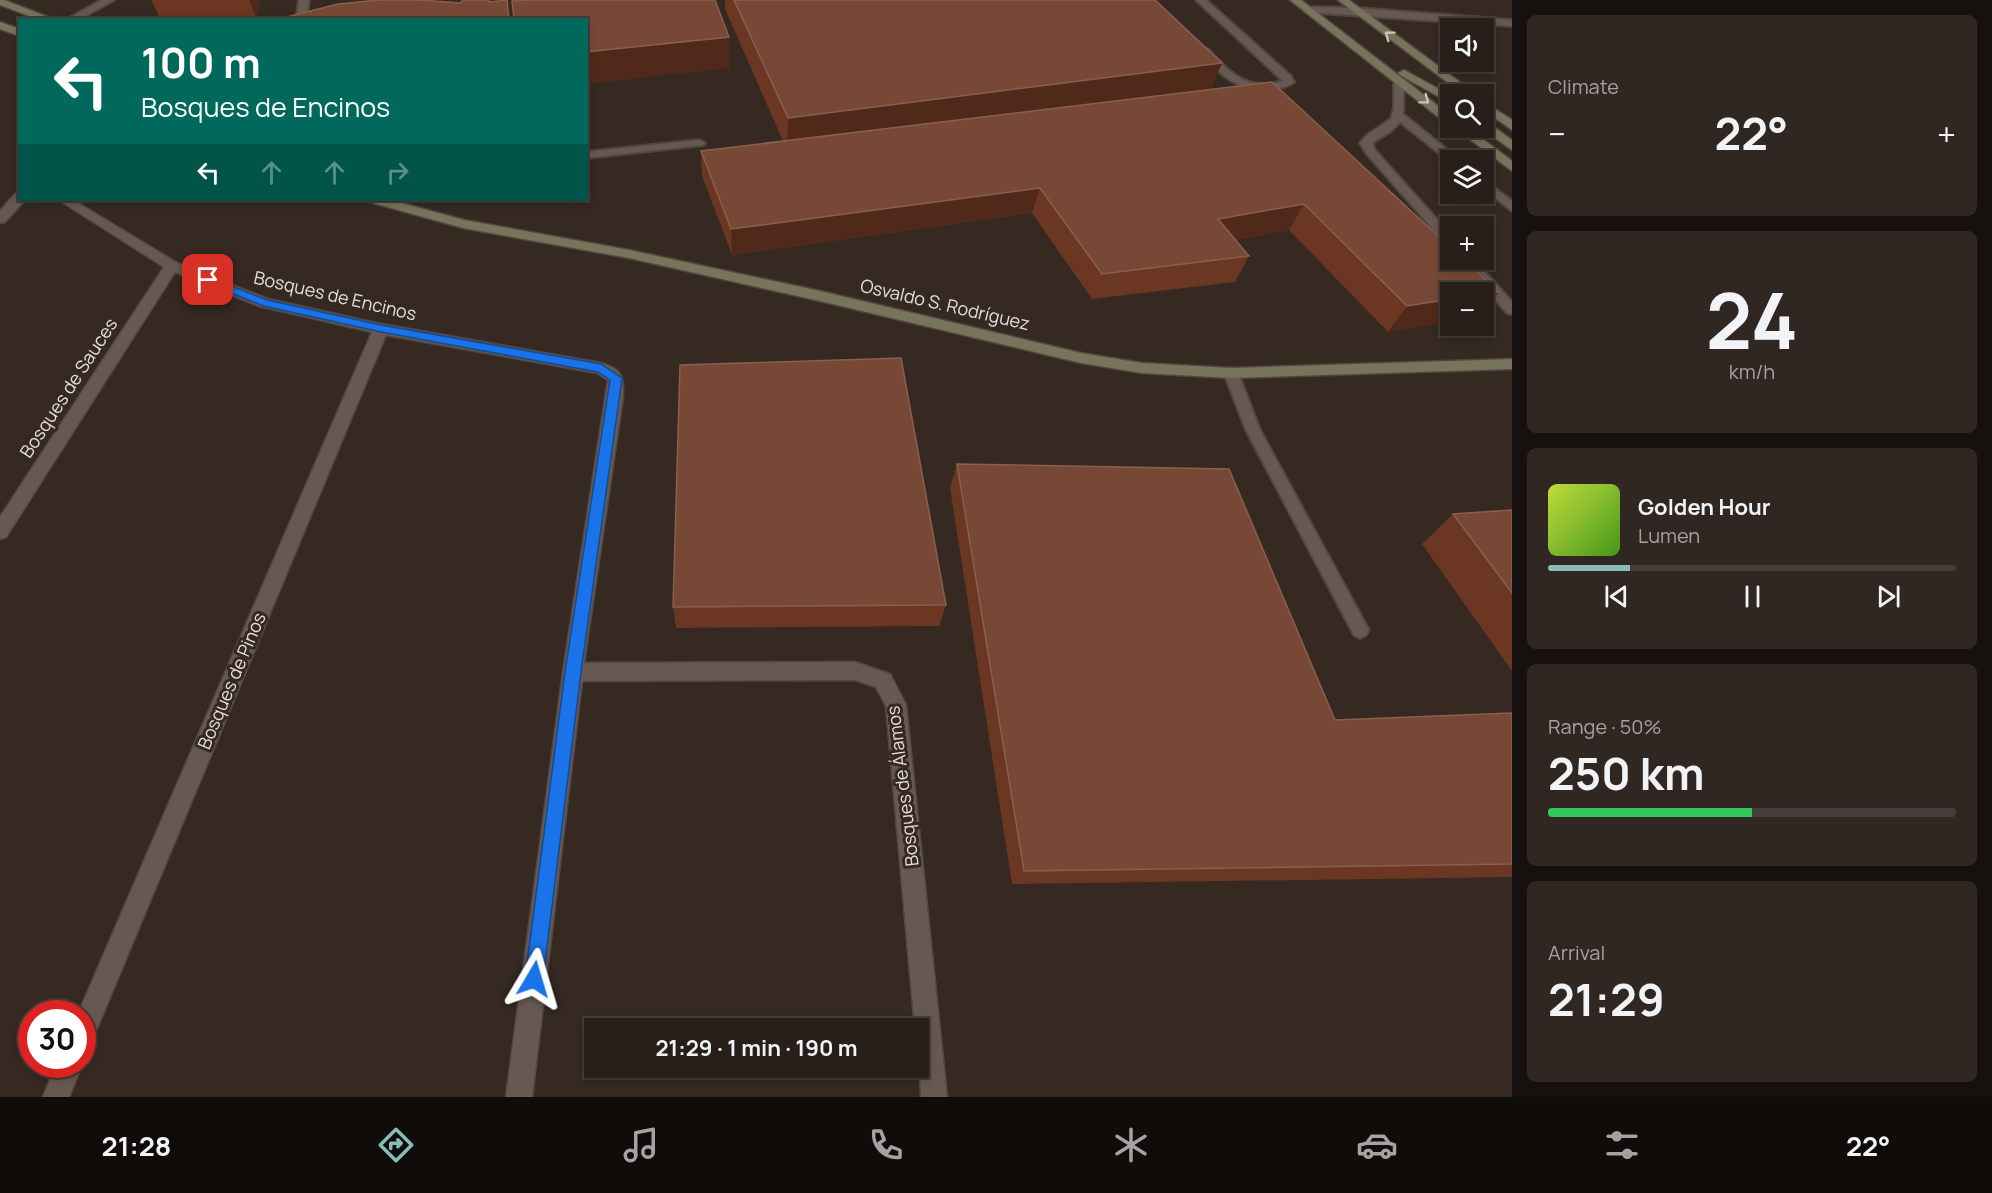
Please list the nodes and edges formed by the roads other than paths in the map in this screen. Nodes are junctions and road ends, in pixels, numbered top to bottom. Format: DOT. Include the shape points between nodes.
graph roads {
  1 [pos="109,0"];
  2 [pos="304,0"];
  3 [pos="1201,0"];
  4 [pos="1295,0"];
  5 [pos="1343,0"];
  6 [pos="0,2"];
  7 [pos="1308,10"];
  8 [pos="1357,10"];
  9 [pos="45,18"];
  10 [pos="74,18"];
  11 [pos="301,18"];
  12 [pos="1512,23"];
  13 [pos="0,25"];
  14 [pos="18,32"];
  15 [pos="1194,42"];
  16 [pos="1350,42"];
  17 [pos="1399,80"];
  18 [pos="1457,84"];
  19 [pos="1440,94"];
  20 [pos="1440,112"];
  21 [pos="1494,112"];
  22 [pos="1399,116"];
  23 [pos="1512,126"];
  24 [pos="1494,132"];
  25 [pos="1474,138"];
  26 [pos="699,143"];
  27 [pos="1512,146"];
  28 [pos="1442,150"];
  29 [pos="588,155"];
  30 [pos="1512,167"];
  31 [pos="1494,192"];
  32 [pos="18,199"];
  33 [pos="67,201"];
  34 [pos="382,201"];
  35 [pos="1512,207"];
  36 [pos="0,219"];
  37 [pos="1440,230"];
  38 [pos="172,266"];
  39 [pos="1476,270"];
  40 [pos="1512,310"];
  41 [pos="381,329"];
  42 [pos="1512,364"];
  43 [pos="1231,373"];
  44 [pos="0,532"];
  45 [pos="1360,630"];
  46 [pos="573,672"];
  47 [pos="96,1001"];
  48 [pos="64,1078"];
  49 [pos="56,1097"];
  50 [pos="519,1097"];
  51 [pos="934,1097"];
  1 -- 10 [label="lane"];
  2 -- 11 [label="lane"];
  3 -- 15 [label="lane" via="1288,82 1264,88 1245,87"];
  4 -- 7 [label="street"];
  5 -- 8 [label="street"];
  6 -- 9 [label="street"];
  7 -- 8 [label="lane"];
  7 -- 16 [label="street"];
  8 -- 12 [label="lane"];
  18 -- 8 [label="street, one-way"];
  13 -- 14 [label="street"];
  16 -- 17 [label="street"];
  16 -- 19 [label="street"];
  17 -- 20 [label="street, one-way"];
  17 -- 22 [label="lane"];
  21 -- 23 [label="street"];
  22 -- 28 [label="lane"];
  22 -- 37 [label="lane" via="1396,123 1366,143"];
  24 -- 27 [label="street"];
  25 -- 30 [label="street"];
  26 -- 29 [label="lane"];
  31 -- 35 [label="lane"];
  32 -- 36 [label="street"];
  33 -- 38 [label="street, Bosques de Encinos"];
  34 -- 43 [label="street, Osvaldo S. Rodríguez" via="464,224 628,254 1081,358 1142,368"];
  38 -- 41 [label="street, Bosques de Encinos" via="264,303"];
  38 -- 44 [label="street, Bosques de Sauces"];
  39 -- 40 [label="lane"];
  41 -- 46 [label="street, Bosques de Encinos" via="601,368 616,378"];
  41 -- 47 [label="street, Bosques de Pinos"];
  42 -- 43 [label="street, Osvaldo S. Rodríguez"];
  43 -- 45 [label="lane" via="1253,430"];
  46 -- 50 [label="street"];
  46 -- 51 [label="street, Bosques de Álamos" via="855,671 884,680 896,705"];
  48 -- 49 [label="street"];
}
